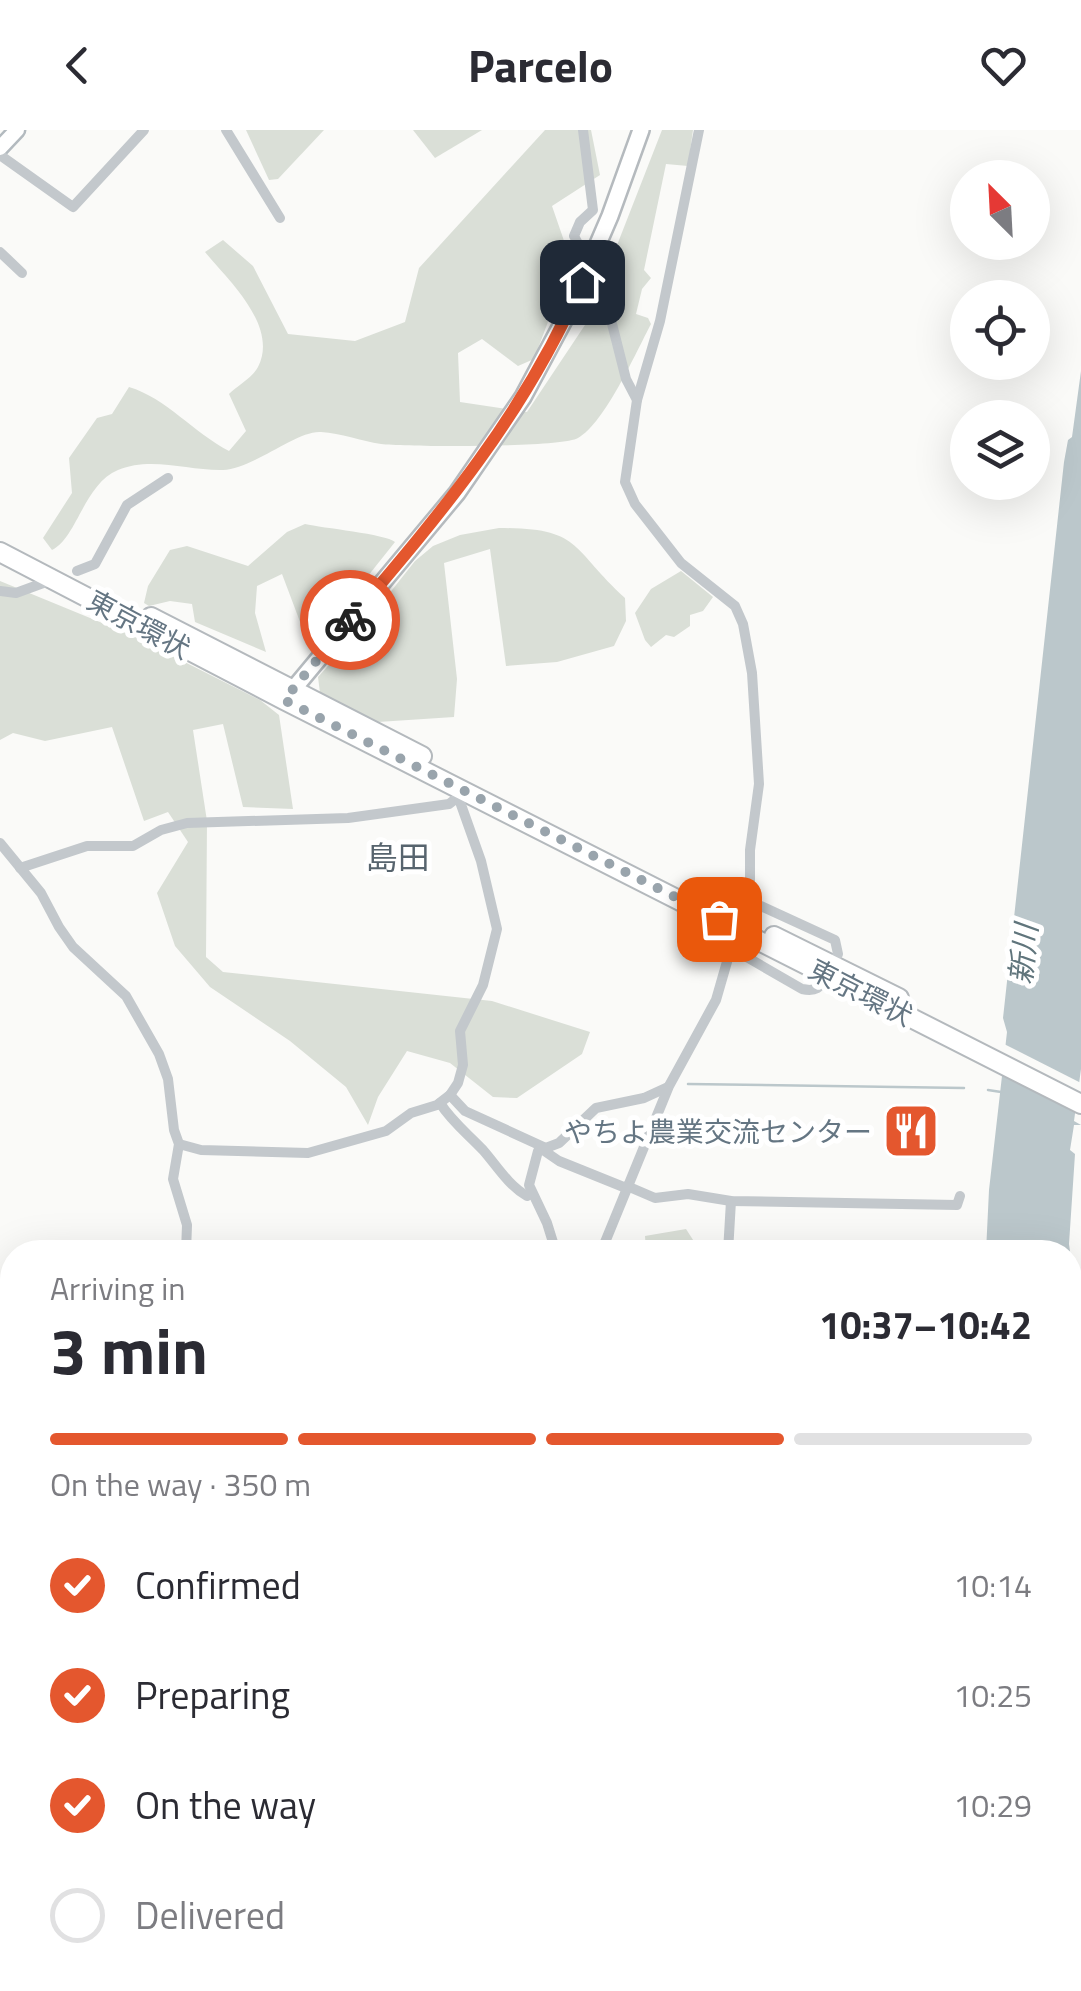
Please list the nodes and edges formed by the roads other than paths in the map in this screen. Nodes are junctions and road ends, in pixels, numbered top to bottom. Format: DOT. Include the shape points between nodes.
graph roads {
  1 [pos="16,130"];
  2 [pos="144,130"];
  3 [pos="226,130"];
  4 [pos="583,130"];
  5 [pos="641,130"];
  6 [pos="699,130"];
  7 [pos="0,152"];
  8 [pos="280,218"];
  9 [pos="0,252"];
  10 [pos="594,255"];
  11 [pos="22,272"];
  12 [pos="637,400"];
  13 [pos="168,478"];
  14 [pos="0,541"];
  15 [pos="0,552"];
  16 [pos="78,571"];
  17 [pos="46,582"];
  18 [pos="0,591"];
  19 [pos="288,694"];
  20 [pos="456,785"];
  21 [pos="0,843"];
  22 [pos="20,868"];
  23 [pos="735,934"];
  24 [pos="731,948"];
  25 [pos="831,970"];
  26 [pos="979,1046"];
  27 [pos="669,1086"];
  28 [pos="1081,1092"];
  29 [pos="450,1095"];
  30 [pos="440,1103"];
  31 [pos="1081,1104"];
  32 [pos="180,1144"];
  33 [pos="545,1149"];
  34 [pos="627,1187"];
  35 [pos="531,1194"];
  36 [pos="960,1196"];
  37 [pos="731,1201"];
  38 [pos="186,1240"];
  39 [pos="552,1240"];
  40 [pos="606,1240"];
  41 [pos="729,1240"];
  1 -- 7 [label="street"];
  2 -- 7 [label="street" via="73,207"];
  3 -- 8 [label="street"];
  4 -- 10 [label="street" via="593,210 574,236 581,250"];
  5 -- 10 [label="main road"];
  6 -- 12 [label="street"];
  9 -- 11 [label="street"];
  10 -- 12 [label="street" via="620,273 607,304"];
  10 -- 19 [label="main road" via="503,429"];
  12 -- 25 [label="street" via="625,471 628,492 681,563 735,606 746,634 759,784 748,907 834,940 838,954"];
  13 -- 16 [label="street" via="127,504 96,564"];
  14 -- 19 [label="highway, 東京環状"];
  15 -- 19 [label="highway, 東京環状"];
  17 -- 18 [label="street" via="16,594"];
  19 -- 20 [label="highway, 東京環状"];
  20 -- 22 [label="street" via="438,806 348,818 187,823 133,846 86,846"];
  20 -- 25 [label="highway, 東京環状"];
  20 -- 29 [label="street" via="497,928 483,985 460,1031 463,1066"];
  21 -- 22 [label="street"];
  22 -- 32 [label="street" via="73,947 122,990 143,1022 168,1078"];
  23 -- 24 [label="street"];
  24 -- 25 [label="street" via="802,989 820,988"];
  24 -- 27 [label="street" via="716,1000"];
  25 -- 26 [label="highway, 東京環状"];
  26 -- 28 [label="highway, 東京環状"];
  26 -- 31 [label="highway, 東京環状"];
  27 -- 33 [label="street" via="596,1108"];
  27 -- 34 [label="street"];
  29 -- 30 [label="street"];
  29 -- 33 [label="street" via="464,1112"];
  30 -- 32 [label="street" via="386,1131 308,1153"];
  30 -- 35 [label="street" via="509,1182"];
  32 -- 38 [label="street" via="173,1180"];
  33 -- 34 [label="street" via="559,1161"];
  33 -- 35 [label="street" via="538,1151"];
  34 -- 37 [label="street" via="654,1198 688,1194"];
  34 -- 40 [label="street"];
  35 -- 39 [label="street"];
  36 -- 37 [label="street" via="956,1205"];
  37 -- 41 [label="street"];
}
